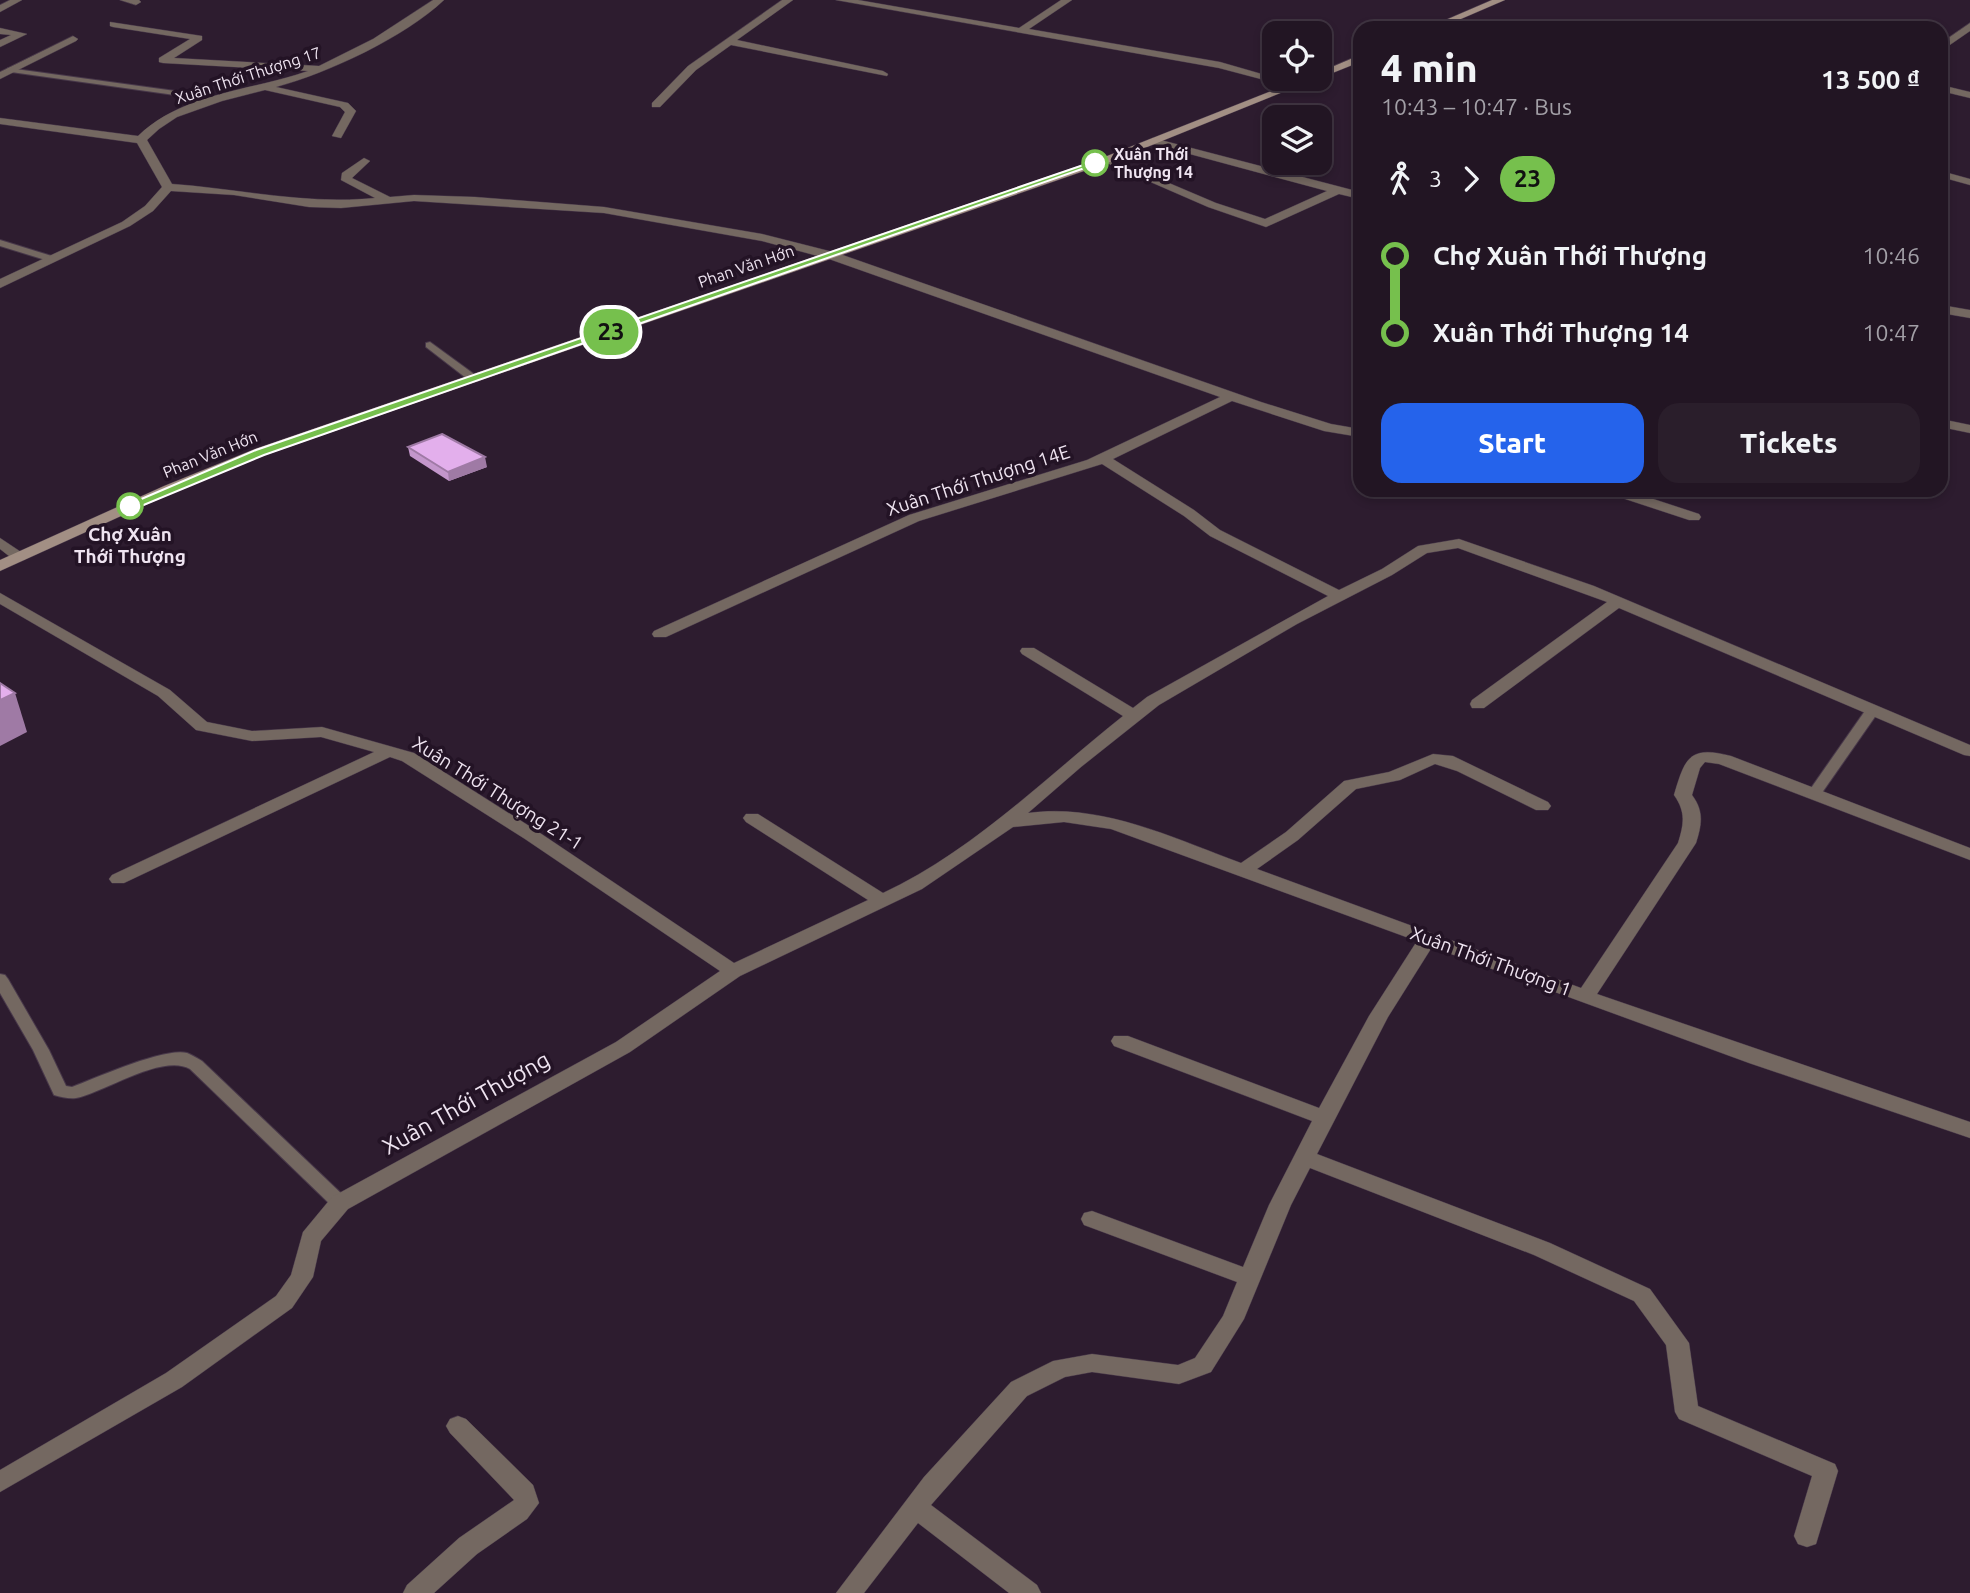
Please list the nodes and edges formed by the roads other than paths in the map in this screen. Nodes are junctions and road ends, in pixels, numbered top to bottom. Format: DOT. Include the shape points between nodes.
graph roads {
  1 [pos="18,0"];
  2 [pos="125,0"];
  3 [pos="439,0"];
  4 [pos="788,0"];
  5 [pos="841,0"];
  6 [pos="1067,0"];
  7 [pos="1500,0"];
  8 [pos="136,2"];
  9 [pos="864,2"];
  10 [pos="0,9"];
  11 [pos="1449,21"];
  12 [pos="113,24"];
  13 [pos="1970,26"];
  14 [pos="1022,30"];
  15 [pos="0,31"];
  16 [pos="73,39"];
  17 [pos="731,42"];
  18 [pos="1948,43"];
  19 [pos="0,44"];
  20 [pos="1353,61"];
  21 [pos="322,68"];
  22 [pos="11,70"];
  23 [pos="1332,70"];
  24 [pos="883,74"];
  25 [pos="0,76"];
  26 [pos="1262,76"];
  27 [pos="265,87"];
  28 [pos="1948,90"];
  29 [pos="1280,91"];
  30 [pos="1970,95"];
  31 [pos="202,104"];
  32 [pos="656,105"];
  33 [pos="0,121"];
  34 [pos="18,123"];
  35 [pos="0,132"];
  36 [pos="337,136"];
  37 [pos="141,140"];
  38 [pos="1153,141"];
  39 [pos="1106,159"];
  40 [pos="364,161"];
  41 [pos="1948,176"];
  42 [pos="1970,182"];
  43 [pos="168,187"];
  44 [pos="1338,190"];
  45 [pos="1353,194"];
  46 [pos="388,200"];
  47 [pos="0,243"];
  48 [pos="832,256"];
  49 [pos="52,259"];
  50 [pos="0,284"];
  51 [pos="1948,310"];
  52 [pos="1970,314"];
  53 [pos="430,345"];
  54 [pos="474,379"];
  55 [pos="1232,396"];
  56 [pos="1948,425"];
  57 [pos="1970,429"];
  58 [pos="1353,432"];
  59 [pos="1102,458"];
  60 [pos="1633,497"];
  61 [pos="1693,517"];
  62 [pos="0,542"];
  63 [pos="19,557"];
  64 [pos="0,566"];
  65 [pos="1339,596"];
  66 [pos="0,598"];
  67 [pos="1617,602"];
  68 [pos="660,634"];
  69 [pos="1028,651"];
  70 [pos="1478,704"];
  71 [pos="1872,711"];
  72 [pos="1134,716"];
  73 [pos="1970,751"];
  74 [pos="388,752"];
  75 [pos="1814,794"];
  76 [pos="1542,806"];
  77 [pos="752,818"];
  78 [pos="1008,822"];
  79 [pos="1970,854"];
  80 [pos="1243,870"];
  81 [pos="118,879"];
  82 [pos="882,901"];
  83 [pos="1428,939"];
  84 [pos="733,971"];
  85 [pos="0,979"];
  86 [pos="1586,996"];
  87 [pos="1121,1041"];
  88 [pos="1324,1118"];
  89 [pos="1970,1130"];
  90 [pos="1304,1157"];
  91 [pos="340,1203"];
  92 [pos="1092,1219"];
  93 [pos="1250,1278"];
  94 [pos="458,1426"];
  95 [pos="0,1482"];
  96 [pos="916,1507"];
  97 [pos="1807,1536"];
  98 [pos="416,1593"];
  99 [pos="849,1593"];
  100 [pos="1028,1593"];
  1 -- 10 [label="street"];
  2 -- 8 [label="street"];
  3 -- 21 [label="street, Xuân Thới Thượng 17" via="393,33"];
  4 -- 17 [label="street"];
  5 -- 9 [label="street"];
  6 -- 14 [label="street"];
  7 -- 11 [label="main road"];
  9 -- 14 [label="street"];
  12 -- 21 [label="street" via="199,38 163,60"];
  13 -- 18 [label="street"];
  14 -- 26 [label="street"];
  15 -- 19 [label="street" via="22,34"];
  16 -- 22 [label="street"];
  17 -- 24 [label="street"];
  17 -- 32 [label="street" via="692,68"];
  20 -- 23 [label="main road"];
  21 -- 27 [label="street, Xuân Thới Thượng 17"];
  22 -- 25 [label="street"];
  22 -- 31 [label="lane" via="194,96"];
  27 -- 31 [label="street, Xuân Thới Thượng 17"];
  27 -- 36 [label="street" via="344,105 351,111"];
  28 -- 30 [label="street"];
  29 -- 38 [label="main road, Phan Văn Hớn"];
  31 -- 37 [label="street, Xuân Thới Thượng 17" via="155,126"];
  33 -- 34 [label="street"];
  34 -- 35 [label="street"];
  34 -- 37 [label="street"];
  37 -- 43 [label="street"];
  38 -- 39 [label="main road, Phan Văn Hớn"];
  38 -- 44 [label="street"];
  39 -- 44 [label="street" via="1266,223"];
  39 -- 48 [label="main road, Phan Văn Hớn"];
  40 -- 46 [label="street" via="346,175 347,180"];
  41 -- 42 [label="street"];
  43 -- 46 [label="street" via="309,204"];
  43 -- 49 [label="street" via="145,213"];
  44 -- 45 [label="street"];
  46 -- 48 [label="street" via="475,200 604,210 762,238"];
  47 -- 49 [label="lane"];
  48 -- 54 [label="main road, Phan Văn Hớn"];
  48 -- 55 [label="street"];
  49 -- 50 [label="street"];
  51 -- 52 [label="street"];
  53 -- 54 [label="lane"];
  54 -- 63 [label="main road, Phan Văn Hớn" via="260,452"];
  55 -- 58 [label="street"];
  55 -- 59 [label="street, Xuân Thới Thượng 14E"];
  56 -- 57 [label="street"];
  59 -- 65 [label="street" via="1215,533"];
  59 -- 68 [label="street, Xuân Thới Thượng 14E" via="914,518"];
  60 -- 61 [label="street"];
  62 -- 63 [label="street"];
  63 -- 64 [label="main road, Phan Văn Hớn"];
  65 -- 67 [label="street, Xuân Thới Thượng" via="1423,550 1460,543"];
  65 -- 72 [label="street, Xuân Thới Thượng"];
  66 -- 74 [label="street, Xuân Thới Thượng 21-1" via="164,694 202,726 252,736 322,732"];
  67 -- 70 [label="street"];
  67 -- 71 [label="street, Xuân Thới Thượng"];
  69 -- 72 [label="street"];
  71 -- 73 [label="street, Xuân Thới Thượng"];
  71 -- 75 [label="lane"];
  72 -- 78 [label="street, Xuân Thới Thượng"];
  74 -- 81 [label="street"];
  74 -- 84 [label="street, Xuân Thới Thượng 21-1" via="408,758 519,828"];
  75 -- 79 [label="street"];
  75 -- 86 [label="street" via="1712,755 1695,760 1683,795 1693,807 1687,843"];
  76 -- 80 [label="street" via="1447,760 1433,759 1394,776 1350,785 1292,836"];
  77 -- 82 [label="street"];
  78 -- 80 [label="street, Xuân Thới Thượng 1" via="1045,815 1093,819"];
  78 -- 82 [label="street, Xuân Thới Thượng" via="915,885"];
  80 -- 83 [label="street, Xuân Thới Thượng 1"];
  82 -- 84 [label="street, Xuân Thới Thượng"];
  83 -- 86 [label="street, Xuân Thới Thượng 1"];
  83 -- 88 [label="street" via="1378,1016"];
  84 -- 91 [label="street, Xuân Thới Thượng" via="623,1047"];
  85 -- 91 [label="lane" via="60,1091 74,1093 155,1063 184,1058"];
  86 -- 89 [label="street, Xuân Thới Thượng 1"];
  87 -- 88 [label="street"];
  88 -- 90 [label="street"];
  90 -- 93 [label="street"];
  90 -- 97 [label="street" via="1542,1249 1642,1295 1677,1343 1687,1412 1826,1471"];
  91 -- 95 [label="street, Xuân Thới Thượng" via="311,1238 302,1277 284,1302 174,1380"];
  92 -- 93 [label="street"];
  93 -- 96 [label="street" via="1233,1319 1203,1365 1179,1375 1093,1363 1060,1368 1019,1389"];
  94 -- 98 [label="street" via="524,1492 527,1503 468,1546"];
  96 -- 99 [label="street"];
  96 -- 100 [label="street"];
}
